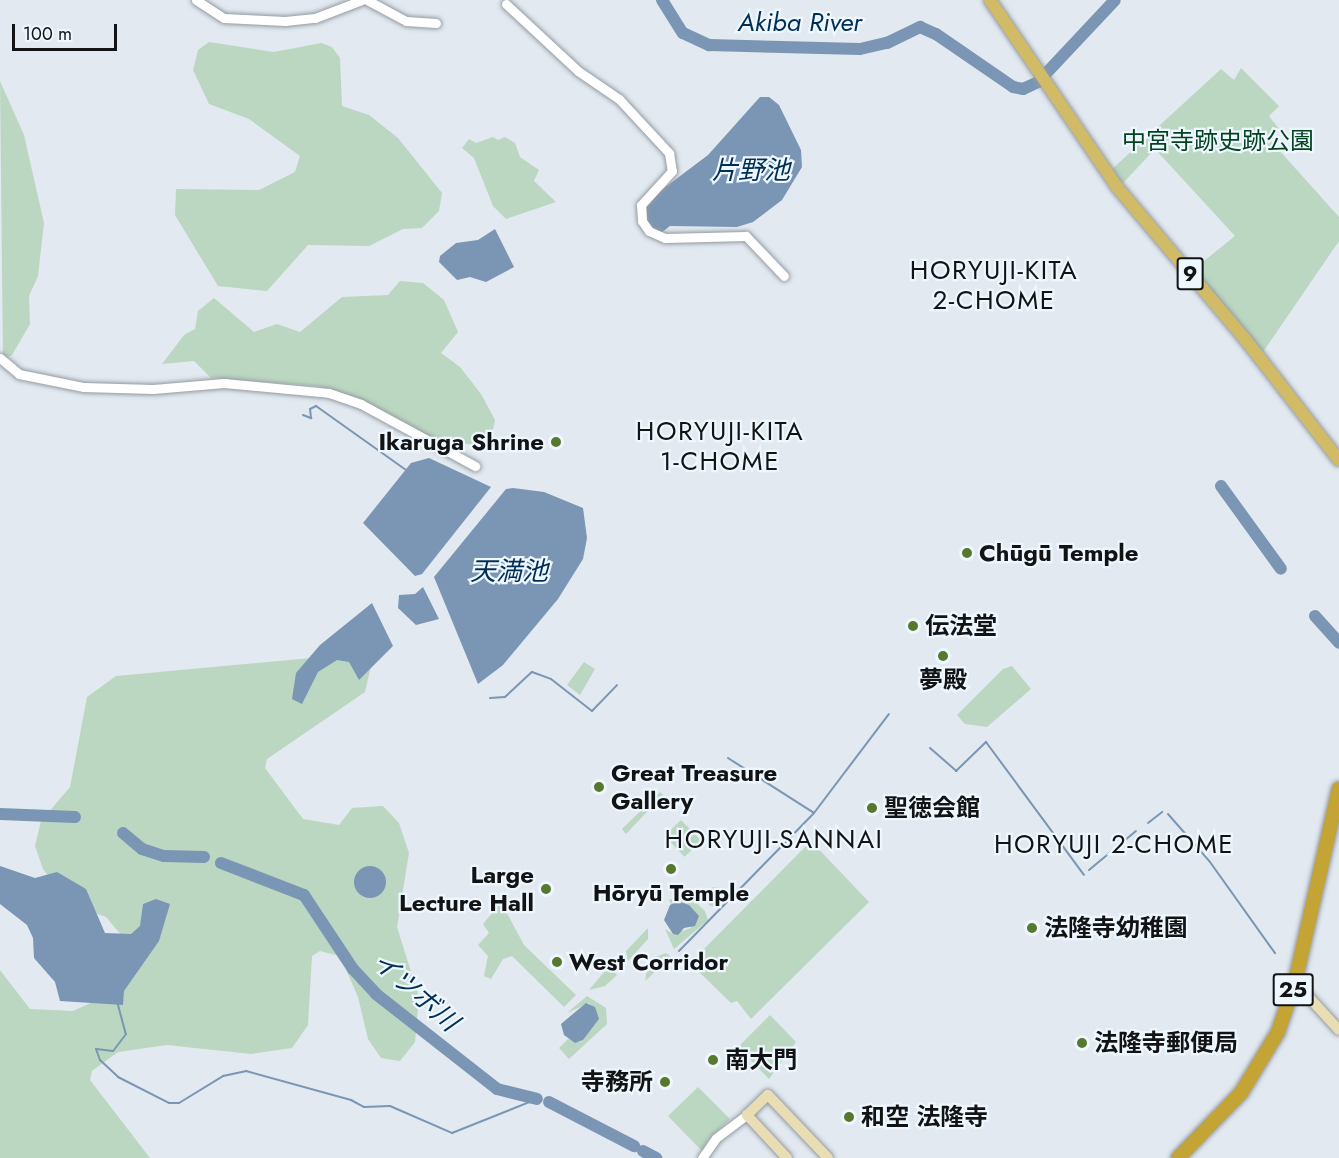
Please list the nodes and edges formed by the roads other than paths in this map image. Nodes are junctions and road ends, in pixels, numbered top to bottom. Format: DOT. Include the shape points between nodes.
graph roads {
  1 [pos="196,0"];
  2 [pos="362,0"];
  3 [pos="367,0"];
  4 [pos="990,0"];
  5 [pos="506,4"];
  6 [pos="436,23"];
  7 [pos="784,276"];
  8 [pos="0,358"];
  9 [pos="1339,460"];
  10 [pos="475,466"];
  11 [pos="1339,789"];
  12 [pos="1295,982"];
  13 [pos="1339,1030"];
  14 [pos="747,1115"];
  15 [pos="702,1158"];
  16 [pos="787,1158"];
  17 [pos="828,1158"];
  18 [pos="1178,1158"];
  1 -- 2 [label="street" via="224,18 285,21 315,18"];
  3 -- 6 [label="street" via="405,21"];
  4 -- 9 [label="main road, 9" via="1117,187 1245,339"];
  5 -- 7 [label="street" via="578,71 619,99 669,153 672,171 642,205 642,221 649,231 665,238 746,236"];
  8 -- 10 [label="street" via="19,374 83,387 142,390 224,382 329,393 361,404"];
  11 -- 12 [label="highway, 25"];
  12 -- 13 [label="main road"];
  12 -- 18 [label="highway, 25" via="1278,1032 1257,1069 1215,1124"];
  14 -- 15 [label="street" via="717,1138"];
  14 -- 16 [label="main road"];
  14 -- 17 [label="main road" via="768,1095"];
}
